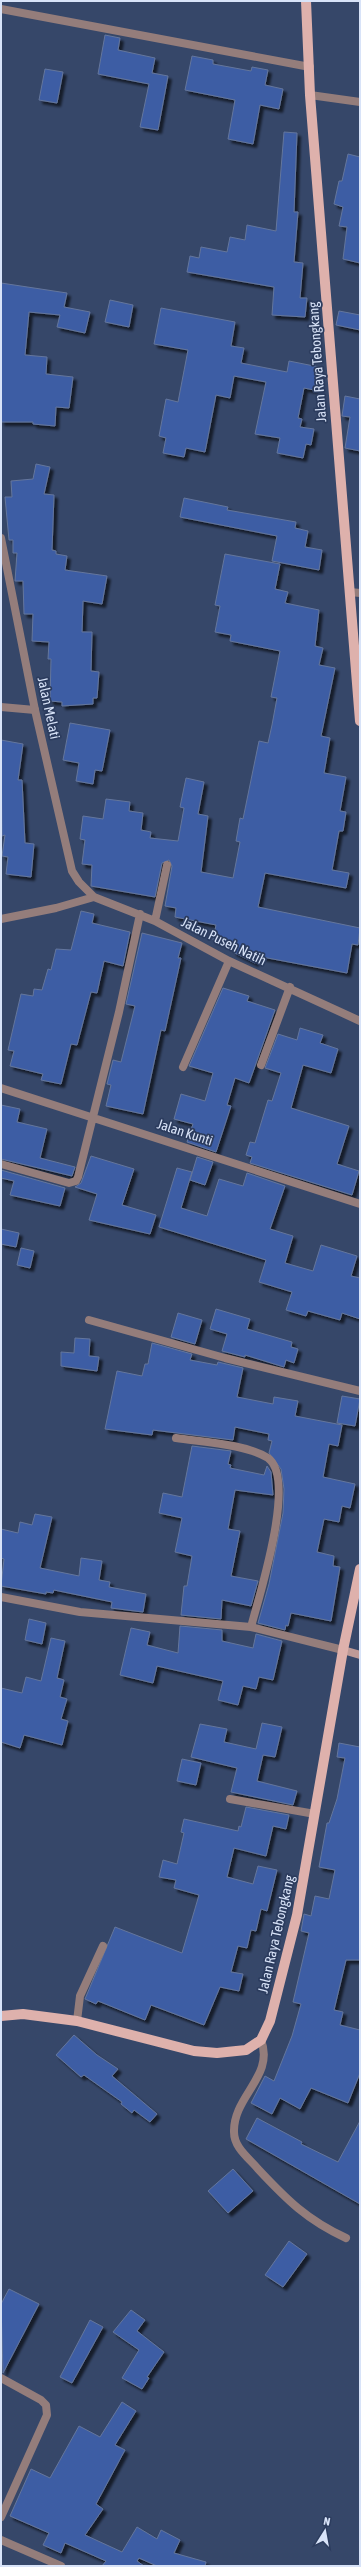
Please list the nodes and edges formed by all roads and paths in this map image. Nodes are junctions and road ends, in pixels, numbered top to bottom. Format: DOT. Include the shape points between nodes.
graph roads {
  1 [pos="306,1"];
  2 [pos="1,9"];
  3 [pos="310,67"];
  4 [pos="310,95"];
  5 [pos="360,102"];
  6 [pos="1,538"];
  7 [pos="355,592"];
  8 [pos="1,708"];
  9 [pos="35,710"];
  10 [pos="360,721"];
  11 [pos="167,865"];
  12 [pos="79,882"];
  13 [pos="94,897"];
  14 [pos="140,914"];
  15 [pos="1,918"];
  16 [pos="155,921"];
  17 [pos="229,960"];
  18 [pos="290,987"];
  19 [pos="360,1021"];
  20 [pos="261,1065"];
  21 [pos="183,1067"];
  22 [pos="1,1088"];
  23 [pos="93,1116"];
  24 [pos="1,1164"];
  25 [pos="360,1204"];
  26 [pos="89,1320"];
  27 [pos="360,1391"];
  28 [pos="176,1438"];
  29 [pos="360,1569"];
  30 [pos="1,1597"];
  31 [pos="251,1627"];
  32 [pos="343,1650"];
  33 [pos="360,1655"];
  34 [pos="230,1799"];
  35 [pos="315,1814"];
  36 [pos="102,1946"];
  37 [pos="1,2016"];
  38 [pos="77,2021"];
  39 [pos="261,2040"];
  40 [pos="346,2238"];
  41 [pos="1,2378"];
  42 [pos="1,2518"];
  43 [pos="1,2540"];
  44 [pos="61,2566"];
  1 -- 3 [label="main road, Jalan Raya Tebongkang"];
  2 -- 3 [label="street"];
  3 -- 4 [label="main road, Jalan Raya Tebongkang"];
  4 -- 5 [label="street"];
  4 -- 7 [label="main road, Jalan Raya Tebongkang"];
  6 -- 9 [label="street, Jalan Melati"];
  7 -- 10 [label="main road, Jalan Raya Tebongkang"];
  8 -- 9 [label="street"];
  9 -- 12 [label="street, Jalan Melati" via="72,871"];
  11 -- 16 [label="street"];
  12 -- 13 [label="street, Jalan Puseh Natih"];
  13 -- 14 [label="street, Jalan Puseh Natih"];
  13 -- 15 [label="street" via="56,908"];
  14 -- 16 [label="street, Jalan Puseh Natih"];
  14 -- 23 [label="street"];
  16 -- 17 [label="street, Jalan Puseh Natih"];
  17 -- 18 [label="street, Jalan Puseh Natih"];
  17 -- 21 [label="street"];
  18 -- 19 [label="street, Jalan Puseh Natih"];
  18 -- 20 [label="street"];
  22 -- 23 [label="street, Jalan Kunti"];
  23 -- 24 [label="street" via="76,1181 69,1183"];
  23 -- 25 [label="street, Jalan Kunti"];
  26 -- 27 [label="street" via="225,1358"];
  28 -- 31 [label="street" via="249,1450 268,1459 277,1469 280,1482 277,1515"];
  29 -- 32 [label="main road, Jalan Raya Tebongkang"];
  30 -- 31 [label="street" via="80,1612"];
  31 -- 32 [label="street"];
  32 -- 33 [label="main road"];
  32 -- 35 [label="main road, Jalan Raya Tebongkang"];
  34 -- 35 [label="street"];
  35 -- 39 [label="main road, Jalan Raya Tebongkang" via="297,1915 270,2021"];
  36 -- 38 [label="street" via="80,1996"];
  37 -- 38 [label="main road" via="29,2014"];
  38 -- 39 [label="main road" via="194,2051 217,2053 246,2050"];
  39 -- 40 [label="street" via="265,2050 265,2061 262,2073 246,2095 240,2111 234,2132 237,2147 297,2210 320,2226"];
  41 -- 42 [label="street" via="41,2400 46,2405 47,2415"];
  43 -- 44 [label="street"];
}
